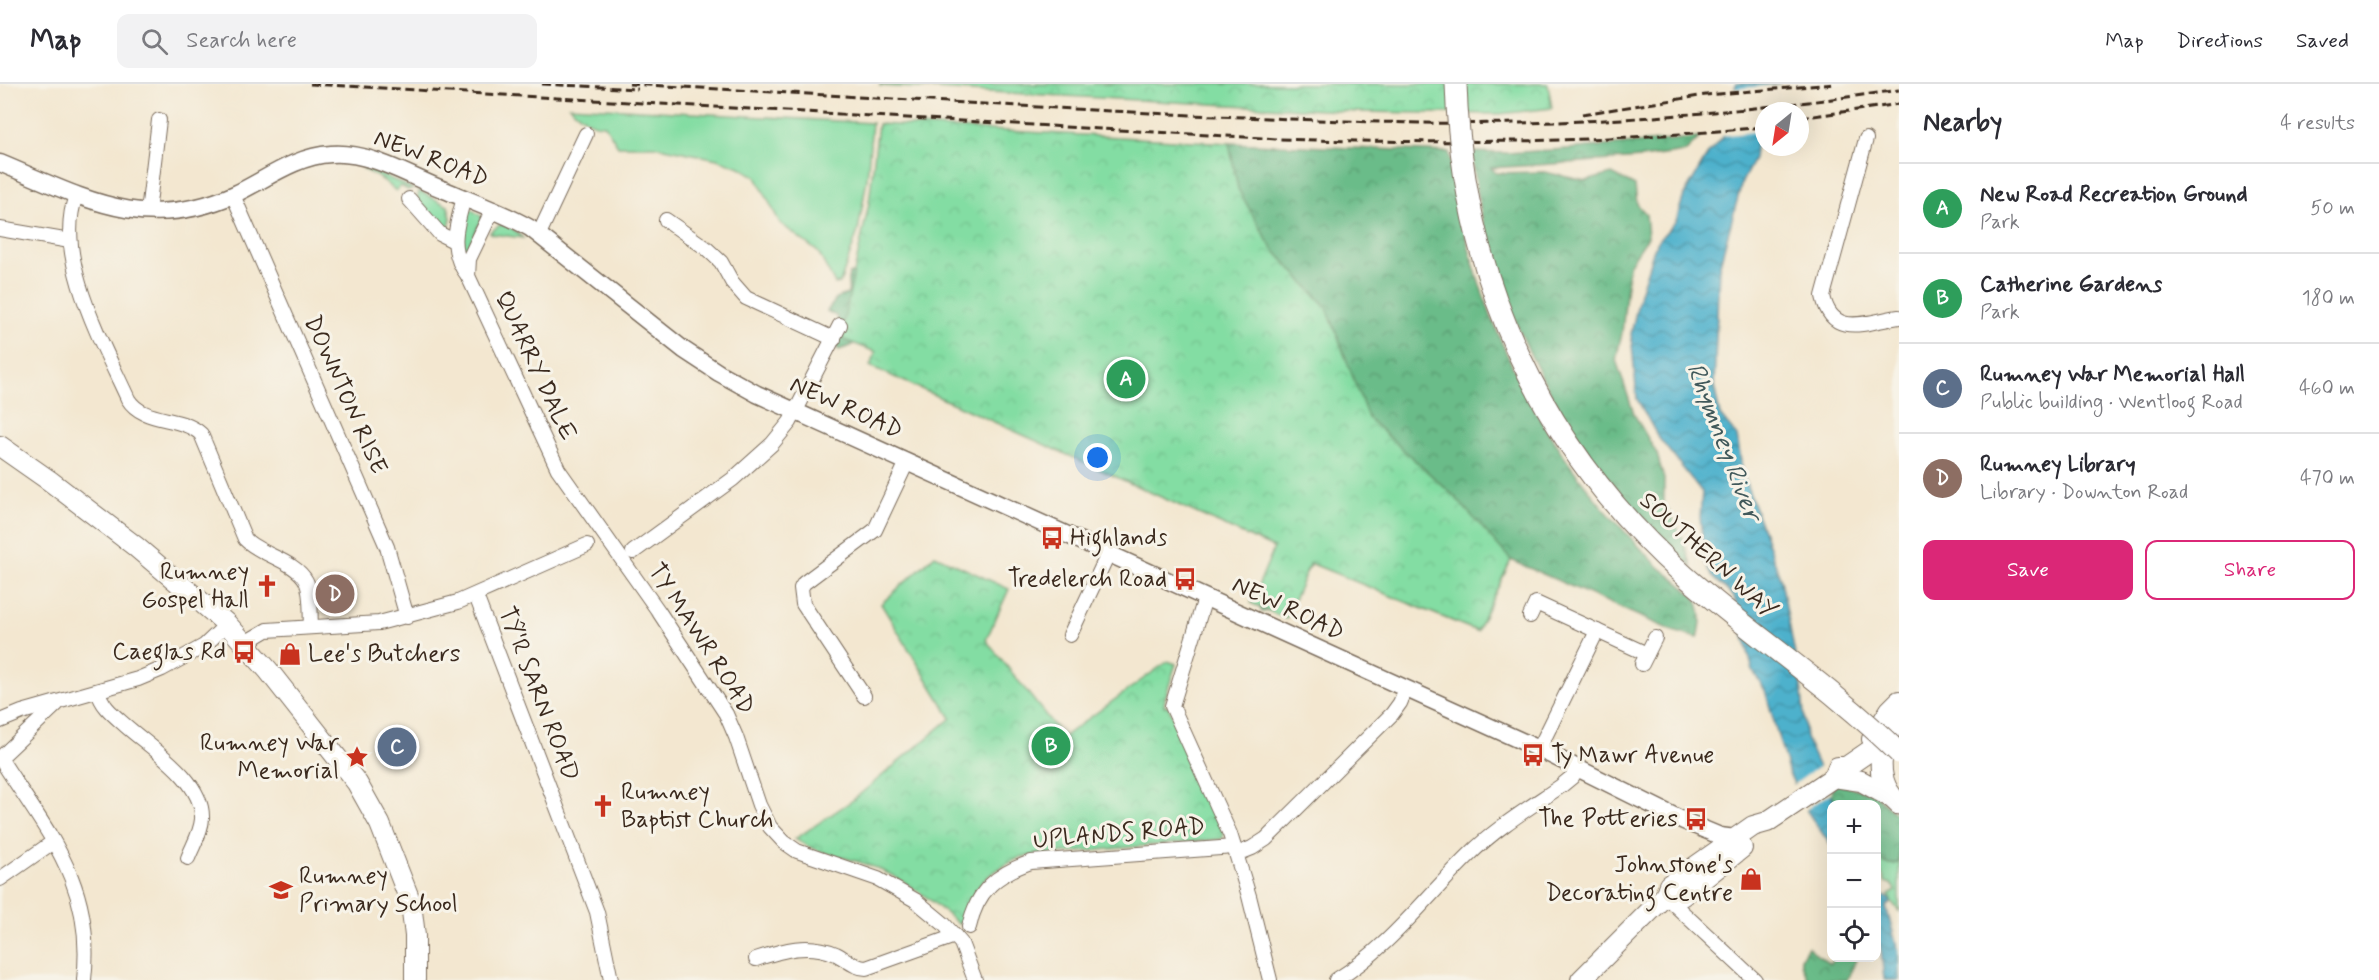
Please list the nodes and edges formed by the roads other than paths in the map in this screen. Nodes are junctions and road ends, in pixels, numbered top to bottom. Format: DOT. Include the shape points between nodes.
graph roads {
  1 [pos="1456,84"];
  2 [pos="159,120"];
  3 [pos="586,134"];
  4 [pos="1866,139"];
  5 [pos="0,163"];
  6 [pos="233,195"];
  7 [pos="76,196"];
  8 [pos="464,198"];
  9 [pos="409,199"];
  10 [pos="493,209"];
  11 [pos="148,212"];
  12 [pos="666,220"];
  13 [pos="0,229"];
  14 [pos="539,234"];
  15 [pos="70,241"];
  16 [pos="454,241"];
  17 [pos="468,276"];
  18 [pos="1899,317"];
  19 [pos="840,325"];
  20 [pos="834,339"];
  21 [pos="795,412"];
  22 [pos="0,446"];
  23 [pos="908,462"];
  24 [pos="603,534"];
  25 [pos="588,545"];
  26 [pos="633,552"];
  27 [pos="1108,554"];
  28 [pos="476,596"];
  29 [pos="1205,597"];
  30 [pos="407,616"];
  31 [pos="1530,616"];
  32 [pos="227,624"];
  33 [pos="311,627"];
  34 [pos="1597,631"];
  35 [pos="1070,634"];
  36 [pos="1655,638"];
  37 [pos="245,643"];
  38 [pos="1406,689"];
  39 [pos="98,691"];
  40 [pos="864,696"];
  41 [pos="1899,701"];
  42 [pos="58,702"];
  43 [pos="1899,716"];
  44 [pos="0,721"];
  45 [pos="1892,747"];
  46 [pos="1539,749"];
  47 [pos="0,758"];
  48 [pos="1578,768"];
  49 [pos="1836,772"];
  50 [pos="1896,801"];
  51 [pos="1774,817"];
  52 [pos="1684,821"];
  53 [pos="1735,838"];
  54 [pos="53,843"];
  55 [pos="1235,850"];
  56 [pos="188,858"];
  57 [pos="1699,863"];
  58 [pos="0,879"];
  59 [pos="1665,896"];
  60 [pos="969,927"];
  61 [pos="955,936"];
  62 [pos="756,959"];
  63 [pos="84,980"];
  64 [pos="415,980"];
  65 [pos="612,980"];
  66 [pos="975,980"];
  67 [pos="1270,980"];
  68 [pos="1336,980"];
  69 [pos="1581,980"];
  70 [pos="1755,980"];
  1 -- 45 [label="main road, SOUTHERN WAY, bridge" via="1469,208 1488,279 1524,368 1571,447 1619,509 1661,554"];
  2 -- 11 [label="street"];
  3 -- 14 [label="street"];
  4 -- 18 [label="street" via="1822,296 1830,316 1842,324"];
  5 -- 7 [label="street, NEW ROAD"];
  6 -- 8 [label="street, NEW ROAD" via="298,162 341,153 383,164"];
  6 -- 11 [label="street, NEW ROAD" via="200,207"];
  6 -- 30 [label="street, DOWNTON RISE" via="387,547"];
  7 -- 11 [label="street, NEW ROAD" via="111,207"];
  7 -- 15 [label="street" via="69,220"];
  8 -- 10 [label="street, NEW ROAD"];
  8 -- 16 [label="street"];
  9 -- 16 [label="street" via="440,234"];
  10 -- 14 [label="street, NEW ROAD"];
  10 -- 17 [label="street, QUARRY DALE" via="469,259"];
  12 -- 20 [label="street" via="721,262 746,298"];
  13 -- 15 [label="street"];
  14 -- 21 [label="street, NEW ROAD" via="702,363"];
  15 -- 33 [label="street" via="83,296 132,406 192,427 201,434 245,539 295,569 306,581"];
  16 -- 17 [label="street"];
  17 -- 24 [label="street, QUARRY DALE" via="558,469"];
  19 -- 20 [label="street"];
  20 -- 21 [label="street"];
  21 -- 23 [label="street, NEW ROAD"];
  21 -- 26 [label="street" via="781,434 754,462"];
  22 -- 32 [label="main road" via="135,546"];
  23 -- 27 [label="street, NEW ROAD"];
  23 -- 40 [label="street" via="875,530 801,588 802,604"];
  24 -- 61 [label="street, TY MAWR ROAD" via="726,714 759,805 777,835 797,851 902,891"];
  25 -- 28 [label="street"];
  27 -- 29 [label="street, NEW ROAD"];
  27 -- 35 [label="street"];
  28 -- 30 [label="street"];
  28 -- 65 [label="street, TŶ'R SARN ROAD" via="597,912"];
  29 -- 38 [label="street, NEW ROAD"];
  29 -- 55 [label="street" via="1172,706"];
  30 -- 33 [label="street" via="367,625"];
  31 -- 34 [label="street" via="1536,603"];
  32 -- 37 [label="main road"];
  32 -- 39 [label="street" via="204,646 175,663"];
  33 -- 37 [label="street" via="267,630"];
  34 -- 36 [label="street" via="1644,659"];
  34 -- 46 [label="street"];
  37 -- 64 [label="main road" via="357,783 374,811 411,903"];
  38 -- 46 [label="street, NEW ROAD"];
  38 -- 55 [label="street, UPLANDS ROAD" via="1392,714 1266,839 1252,848"];
  39 -- 42 [label="street"];
  39 -- 56 [label="street" via="106,708 198,795 201,829"];
  41 -- 49 [label="main road" via="1876,735 1842,760"];
  42 -- 44 [label="street"];
  42 -- 47 [label="street"];
  43 -- 45 [label="main road"];
  45 -- 49 [label="main road"];
  45 -- 50 [label="main road" via="1880,764"];
  46 -- 48 [label="street, NEW ROAD"];
  47 -- 54 [label="street"];
  48 -- 52 [label="street, NEW ROAD"];
  48 -- 68 [label="street" via="1561,786 1481,844 1392,937"];
  49 -- 50 [label="main road"];
  49 -- 51 [label="main road"];
  51 -- 53 [label="main road"];
  51 -- 59 [label="main road" via="1760,834 1682,896"];
  52 -- 53 [label="street, NEW ROAD"];
  52 -- 57 [label="street, NEW ROAD" via="1703,841"];
  53 -- 57 [label="main road"];
  54 -- 58 [label="street"];
  54 -- 63 [label="street" via="74,880 82,910 86,939"];
  55 -- 60 [label="street, UPLANDS ROAD" via="1031,862 1009,871 985,889 974,907"];
  55 -- 67 [label="street"];
  57 -- 59 [label="main road" via="1669,885"];
  59 -- 69 [label="main road"];
  59 -- 70 [label="street"];
  61 -- 62 [label="street" via="866,968 811,948 789,948"];
  61 -- 66 [label="street, TY MAWR ROAD"];
}
